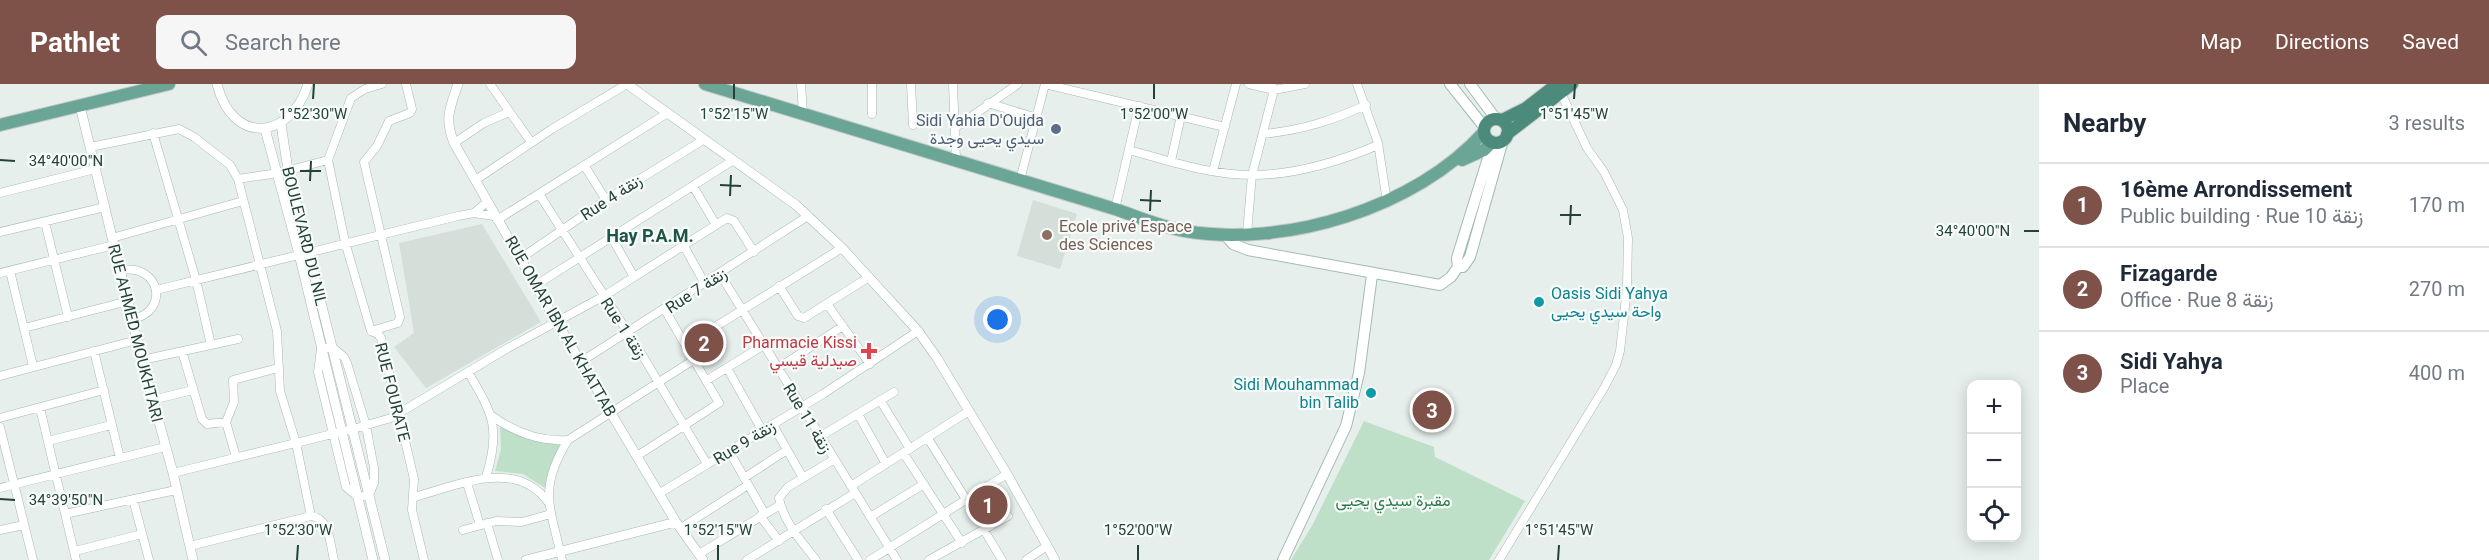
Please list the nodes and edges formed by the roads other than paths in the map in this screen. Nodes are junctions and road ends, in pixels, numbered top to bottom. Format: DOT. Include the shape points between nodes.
graph roads {
  1 [pos="169,84"];
  2 [pos="217,84"];
  3 [pos="308,84"];
  4 [pos="382,84"];
  5 [pos="406,84"];
  6 [pos="458,84"];
  7 [pos="490,84"];
  8 [pos="627,84"];
  9 [pos="705,84"];
  10 [pos="801,84"];
  11 [pos="872,84"];
  12 [pos="911,84"];
  13 [pos="953,84"];
  14 [pos="1018,84"];
  15 [pos="1045,84"];
  16 [pos="1236,84"];
  17 [pos="1249,84"];
  18 [pos="1305,84"];
  19 [pos="1357,84"];
  20 [pos="1450,84"];
  21 [pos="1470,84"];
  22 [pos="1572,84"];
  23 [pos="1272,87"];
  24 [pos="1559,88"];
  25 [pos="988,104"];
  26 [pos="1366,105"];
  27 [pos="80,106"];
  28 [pos="1139,106"];
  29 [pos="508,112"];
  30 [pos="803,113"];
  31 [pos="666,114"];
  32 [pos="872,114"];
  33 [pos="1181,116"];
  34 [pos="1036,118"];
  35 [pos="1499,119"];
  36 [pos="281,124"];
  37 [pos="0,125"];
  38 [pos="913,125"];
  39 [pos="1225,127"];
  40 [pos="955,128"];
  41 [pos="265,129"];
  42 [pos="153,133"];
  43 [pos="1263,134"];
  44 [pos="1494,136"];
  45 [pos="703,140"];
  46 [pos="454,142"];
  47 [pos="531,142"];
  48 [pos="1378,145"];
  49 [pos="90,147"];
  50 [pos="1129,150"];
  51 [pos="328,160"];
  52 [pos="956,160"];
  53 [pos="732,161"];
  54 [pos="1171,161"];
  55 [pos="584,165"];
  56 [pos="95,169"];
  57 [pos="288,170"];
  58 [pos="1213,171"];
  59 [pos="278,173"];
  60 [pos="1252,175"];
  61 [pos="238,179"];
  62 [pos="477,179"];
  63 [pos="1020,180"];
  64 [pos="693,186"];
  65 [pos="0,193"];
  66 [pos="539,194"];
  67 [pos="606,200"];
  68 [pos="243,201"];
  69 [pos="487,202"];
  70 [pos="1387,202"];
  71 [pos="105,207"];
  72 [pos="1115,209"];
  73 [pos="474,213"];
  74 [pos="808,216"];
  75 [pos="177,218"];
  76 [pos="496,218"];
  77 [pos="45,222"];
  78 [pos="716,225"];
  79 [pos="561,229"];
  80 [pos="0,232"];
  81 [pos="1247,233"];
  82 [pos="1224,234"];
  83 [pos="380,235"];
  84 [pos="612,238"];
  85 [pos="113,241"];
  86 [pos="345,243"];
  87 [pos="684,246"];
  88 [pos="842,248"];
  89 [pos="754,252"];
  90 [pos="304,253"];
  91 [pos="581,257"];
  92 [pos="520,258"];
  93 [pos="54,260"];
  94 [pos="260,263"];
  95 [pos="122,270"];
  96 [pos="10,271"];
  97 [pos="0,273"];
  98 [pos="720,274"];
  99 [pos="1372,274"];
  100 [pos="634,277"];
  101 [pos="869,277"];
  102 [pos="196,280"];
  103 [pos="705,284"];
  104 [pos="536,285"];
  105 [pos="779,286"];
  106 [pos="156,290"];
  107 [pos="604,296"];
  108 [pos="128,301"];
  109 [pos="827,304"];
  110 [pos="665,310"];
  111 [pos="742,310"];
  112 [pos="68,317"];
  113 [pos="133,319"];
  114 [pos="556,321"];
  115 [pos="843,326"];
  116 [pos="24,328"];
  117 [pos="371,331"];
  118 [pos="918,331"];
  119 [pos="628,333"];
  120 [pos="238,339"];
  121 [pos="137,340"];
  122 [pos="211,345"];
  123 [pos="686,345"];
  124 [pos="764,345"];
  125 [pos="332,347"];
  126 [pos="321,349"];
  127 [pos="94,351"];
  128 [pos="182,351"];
  129 [pos="694,359"];
  130 [pos="142,360"];
  131 [pos="582,361"];
  132 [pos="870,364"];
  133 [pos="33,366"];
  134 [pos="278,368"];
  135 [pos="727,368"];
  136 [pos="778,368"];
  137 [pos="468,372"];
  138 [pos="0,376"];
  139 [pos="707,380"];
  140 [pos="657,382"];
  141 [pos="104,390"];
  142 [pos="193,390"];
  143 [pos="894,392"];
  144 [pos="153,400"];
  145 [pos="880,400"];
  146 [pos="802,407"];
  147 [pos="40,408"];
  148 [pos="969,411"];
  149 [pos="612,412"];
  150 [pos="400,414"];
  151 [pos="858,414"];
  152 [pos="492,416"];
  153 [pos="0,418"];
  154 [pos="226,422"];
  155 [pos="111,424"];
  156 [pos="773,425"];
  157 [pos="366,426"];
  158 [pos="0,427"];
  159 [pos="685,427"];
  160 [pos="353,429"];
  161 [pos="762,430"];
  162 [pos="342,432"];
  163 [pos="332,434"];
  164 [pos="821,436"];
  165 [pos="927,437"];
  166 [pos="568,440"];
  167 [pos="48,441"];
  168 [pos="296,443"];
  169 [pos="165,447"];
  170 [pos="787,450"];
  171 [pos="729,451"];
  172 [pos="907,451"];
  173 [pos="637,456"];
  174 [pos="236,457"];
  175 [pos="120,458"];
  176 [pos="833,459"];
  177 [pos="707,464"];
  178 [pos="886,464"];
  179 [pos="173,473"];
  180 [pos="56,474"];
  181 [pos="1007,474"];
  182 [pos="486,477"];
  183 [pos="744,478"];
  184 [pos="803,478"];
  185 [pos="467,483"];
  186 [pos="924,484"];
  187 [pos="14,485"];
  188 [pos="748,485"];
  189 [pos="0,488"];
  190 [pos="853,489"];
  191 [pos="176,490"];
  192 [pos="660,493"];
  193 [pos="369,495"];
  194 [pos="414,497"];
  195 [pos="358,498"];
  196 [pos="133,499"];
  197 [pos="967,501"];
  198 [pos="548,502"];
  199 [pos="780,505"];
  200 [pos="826,509"];
  201 [pos="65,514"];
  202 [pos="552,514"];
  203 [pos="763,515"];
  204 [pos="944,515"];
  205 [pos="311,516"];
  206 [pos="1008,516"];
  207 [pos="870,517"];
  208 [pos="483,524"];
  209 [pos="24,525"];
  210 [pos="678,525"];
  211 [pos="0,530"];
  212 [pos="463,530"];
  213 [pos="984,530"];
  214 [pos="794,531"];
  215 [pos="142,534"];
  216 [pos="779,541"];
  217 [pos="962,543"];
  218 [pos="190,546"];
  219 [pos="1047,546"];
  220 [pos="889,548"];
  221 [pos="76,556"];
  222 [pos="561,556"];
  223 [pos="945,556"];
  224 [pos="701,557"];
  225 [pos="814,557"];
  226 [pos="33,560"];
  227 [pos="149,560"];
  228 [pos="193,560"];
  229 [pos="334,560"];
  230 [pos="373,560"];
  231 [pos="385,560"];
  232 [pos="424,560"];
  233 [pos="498,560"];
  234 [pos="526,560"];
  235 [pos="747,560"];
  236 [pos="804,560"];
  237 [pos="858,560"];
  238 [pos="870,560"];
  239 [pos="897,560"];
  240 [pos="929,560"];
  241 [pos="1002,560"];
  242 [pos="1026,560"];
  243 [pos="1055,560"];
  244 [pos="1283,560"];
  245 [pos="1500,560"];
  1 -- 27 [label="main road"];
  2 -- 41 [label="street" via="225,107 235,119"];
  3 -- 36 [label="street" via="298,107"];
  4 -- 51 [label="street" via="351,98"];
  5 -- 83 [label="street" via="410,113 389,122 364,162"];
  6 -- 46 [label="street, RUE OMAR IBN AL KHATTAB" via="448,118"];
  7 -- 29 [label="street"];
  8 -- 31 [label="street"];
  8 -- 47 [label="street"];
  9 -- 30 [label="main road"];
  10 -- 30 [label="street"];
  11 -- 32 [label="street"];
  12 -- 38 [label="street"];
  13 -- 40 [label="street"];
  14 -- 25 [label="street"];
  15 -- 28 [label="street"];
  15 -- 34 [label="street"];
  16 -- 39 [label="street"];
  17 -- 23 [label="street"];
  18 -- 23 [label="street"];
  19 -- 26 [label="street"];
  20 -- 44 [label="main road"];
  21 -- 35 [label="main road"];
  22 -- 24 [label="highway"];
  23 -- 43 [label="street"];
  24 -- 35 [label="highway"];
  24 -- 44 [label="highway"];
  24 -- 245 [label="street" via="1587,148 1623,210 1629,257 1623,334 1616,366"];
  25 -- 34 [label="street"];
  25 -- 40 [label="street"];
  26 -- 43 [label="street" via="1298,130"];
  26 -- 48 [label="street"];
  27 -- 37 [label="main road"];
  27 -- 49 [label="street, RUE AHMED MOUKHTARI"];
  28 -- 33 [label="street"];
  28 -- 50 [label="street"];
  29 -- 46 [label="street"];
  29 -- 47 [label="street"];
  30 -- 52 [label="main road"];
  31 -- 45 [label="street"];
  31 -- 55 [label="street"];
  33 -- 39 [label="street"];
  33 -- 54 [label="street"];
  34 -- 63 [label="street"];
  35 -- 44 [label="highway" via="1489,121"];
  35 -- 44 [label="highway" via="1507,126"];
  36 -- 41 [label="street"];
  36 -- 57 [label="street, BOULEVARD DU NIL"];
  39 -- 58 [label="street"];
  40 -- 52 [label="street"];
  41 -- 59 [label="street, BOULEVARD DU NIL"];
  42 -- 49 [label="street"];
  42 -- 61 [label="street" via="173,128 184,130 230,165"];
  42 -- 75 [label="street"];
  43 -- 60 [label="street"];
  44 -- 70 [label="main road"];
  44 -- 99 [label="main road" via="1486,182 1456,258 1458,267 1446,282 1434,286"];
  45 -- 53 [label="street"];
  45 -- 67 [label="street, Rue 4 زنقة"];
  46 -- 62 [label="street, RUE OMAR IBN AL KHATTAB"];
  47 -- 62 [label="street"];
  48 -- 60 [label="street" via="1311,168"];
  48 -- 70 [label="street"];
  49 -- 56 [label="street, RUE AHMED MOUKHTARI"];
  50 -- 54 [label="street"];
  50 -- 72 [label="street"];
  51 -- 57 [label="street"];
  51 -- 86 [label="street, RUE FOURATE"];
  52 -- 63 [label="main road"];
  53 -- 64 [label="street"];
  53 -- 74 [label="street"];
  54 -- 58 [label="street"];
  55 -- 66 [label="street"];
  55 -- 67 [label="street"];
  56 -- 65 [label="street"];
  56 -- 71 [label="street, RUE AHMED MOUKHTARI"];
  57 -- 59 [label="street"];
  57 -- 90 [label="street, BOULEVARD DU NIL"];
  58 -- 60 [label="street"];
  59 -- 61 [label="street"];
  59 -- 90 [label="street, BOULEVARD DU NIL"];
  60 -- 81 [label="street"];
  61 -- 68 [label="street"];
  62 -- 69 [label="street, RUE OMAR IBN AL KHATTAB"];
  63 -- 72 [label="main road"];
  64 -- 78 [label="street"];
  64 -- 84 [label="street"];
  66 -- 76 [label="street"];
  66 -- 79 [label="street, Rue 1 زنقة"];
  67 -- 79 [label="street, Rue 4 زنقة"];
  68 -- 75 [label="street"];
  68 -- 94 [label="street"];
  69 -- 73 [label="street"];
  69 -- 76 [label="street, RUE OMAR IBN AL KHATTAB"];
  70 -- 81 [label="main road" via="1310,226"];
  71 -- 77 [label="street"];
  71 -- 85 [label="street, RUE AHMED MOUKHTARI"];
  72 -- 82 [label="main road" via="1166,227"];
  73 -- 76 [label="street"];
  73 -- 83 [label="street"];
  74 -- 88 [label="street"];
  74 -- 89 [label="street, Rue 7 زنقة"];
  75 -- 85 [label="street"];
  75 -- 102 [label="street"];
  76 -- 92 [label="street, RUE OMAR IBN AL KHATTAB"];
  77 -- 80 [label="street"];
  77 -- 93 [label="street"];
  78 -- 87 [label="street"];
  78 -- 89 [label="street" via="729,218 734,221"];
  79 -- 91 [label="street, Rue 1 زنقة"];
  79 -- 92 [label="street, Rue 4 زنقة"];
  81 -- 82 [label="main road"];
  82 -- 99 [label="main road" via="1233,244 1248,250"];
  83 -- 86 [label="street"];
  83 -- 117 [label="street" via="400,317 398,323"];
  84 -- 91 [label="street"];
  84 -- 100 [label="street"];
  85 -- 93 [label="street"];
  85 -- 95 [label="street, RUE AHMED MOUKHTARI"];
  86 -- 90 [label="street"];
  86 -- 117 [label="street, RUE FOURATE"];
  87 -- 100 [label="street"];
  87 -- 103 [label="street"];
  88 -- 101 [label="street"];
  88 -- 105 [label="street"];
  89 -- 98 [label="street, Rue 7 زنقة"];
  90 -- 94 [label="street"];
  90 -- 125 [label="street, BOULEVARD DU NIL"];
  90 -- 126 [label="street, BOULEVARD DU NIL"];
  91 -- 104 [label="street"];
  91 -- 107 [label="street, Rue 1 زنقة"];
  92 -- 104 [label="street, RUE OMAR IBN AL KHATTAB"];
  93 -- 96 [label="street"];
  93 -- 112 [label="street"];
  94 -- 102 [label="street"];
  94 -- 134 [label="street" via="278,337"];
  95 -- 106 [label="street" via="146,273"];
  95 -- 108 [label="street, RUE AHMED MOUKHTARI"];
  96 -- 97 [label="street"];
  96 -- 116 [label="street"];
  98 -- 103 [label="street, Rue 7 زنقة"];
  98 -- 111 [label="street, Rue 11 زنقة"];
  99 -- 244 [label="main road" via="1359,373 1346,426"];
  100 -- 107 [label="street"];
  101 -- 109 [label="street"];
  101 -- 118 [label="street"];
  102 -- 106 [label="street"];
  102 -- 122 [label="street"];
  103 -- 110 [label="street, Rue 7 زنقة"];
  104 -- 114 [label="street, RUE OMAR IBN AL KHATTAB"];
  105 -- 109 [label="street" via="801,319"];
  105 -- 111 [label="street"];
  106 -- 113 [label="street" via="152,308"];
  107 -- 114 [label="street"];
  107 -- 119 [label="street, Rue 1 زنقة"];
  108 -- 112 [label="street"];
  108 -- 113 [label="street, RUE AHMED MOUKHTARI"];
  109 -- 115 [label="street"];
  110 -- 119 [label="street, Rue 7 زنقة"];
  110 -- 123 [label="street"];
  111 -- 123 [label="street"];
  111 -- 124 [label="street, Rue 11 زنقة"];
  112 -- 116 [label="street"];
  113 -- 121 [label="street, RUE AHMED MOUKHTARI"];
  114 -- 131 [label="street, RUE OMAR IBN AL KHATTAB"];
  114 -- 137 [label="street"];
  115 -- 132 [label="street"];
  115 -- 136 [label="street"];
  116 -- 133 [label="street"];
  117 -- 150 [label="street, RUE FOURATE" via="381,338"];
  118 -- 132 [label="street, Rue 9 زنقة"];
  118 -- 148 [label="street"];
  119 -- 131 [label="street, Rue 7 زنقة"];
  119 -- 140 [label="street, Rue 1 زنقة"];
  120 -- 122 [label="street"];
  121 -- 127 [label="street"];
  121 -- 130 [label="street, RUE AHMED MOUKHTARI"];
  122 -- 128 [label="street"];
  123 -- 129 [label="street"];
  124 -- 135 [label="street"];
  124 -- 136 [label="street, Rue 11 زنقة"];
  125 -- 126 [label="street"];
  125 -- 157 [label="street, BOULEVARD DU NIL" via="347,363"];
  125 -- 160 [label="street, BOULEVARD DU NIL"];
  126 -- 162 [label="street, BOULEVARD DU NIL"];
  126 -- 163 [label="street, BOULEVARD DU NIL" via="318,372"];
  127 -- 133 [label="street"];
  127 -- 141 [label="street"];
  128 -- 130 [label="street"];
  128 -- 142 [label="street"];
  129 -- 139 [label="street"];
  129 -- 140 [label="street"];
  130 -- 144 [label="street, RUE AHMED MOUKHTARI"];
  131 -- 149 [label="street, RUE OMAR IBN AL KHATTAB"];
  132 -- 146 [label="street, Rue 9 زنقة"];
  133 -- 138 [label="street"];
  134 -- 154 [label="street" via="233,380 234,402"];
  134 -- 168 [label="street" via="280,391"];
  135 -- 139 [label="street"];
  135 -- 161 [label="street"];
  136 -- 146 [label="street, Rue 11 زنقة"];
  137 -- 150 [label="street"];
  137 -- 152 [label="street"];
  139 -- 159 [label="street" via="719,403"];
  140 -- 149 [label="street"];
  140 -- 159 [label="street, Rue 1 زنقة"];
  141 -- 147 [label="street"];
  141 -- 155 [label="street"];
  142 -- 144 [label="street"];
  142 -- 154 [label="street" via="204,423"];
  143 -- 145 [label="street"];
  144 -- 169 [label="street, RUE AHMED MOUKHTARI"];
  145 -- 151 [label="street"];
  145 -- 172 [label="street"];
  146 -- 156 [label="street, Rue 9 زنقة"];
  146 -- 164 [label="street, Rue 11 زنقة"];
  147 -- 153 [label="street"];
  147 -- 167 [label="street"];
  148 -- 165 [label="street"];
  148 -- 181 [label="street"];
  149 -- 166 [label="street"];
  149 -- 173 [label="street, RUE OMAR IBN AL KHATTAB"];
  150 -- 157 [label="street"];
  150 -- 194 [label="street, RUE FOURATE"];
  151 -- 164 [label="street"];
  151 -- 178 [label="street"];
  152 -- 166 [label="street" via="532,436"];
  152 -- 182 [label="street" via="494,449"];
  154 -- 174 [label="street"];
  155 -- 167 [label="street"];
  155 -- 175 [label="street"];
  156 -- 161 [label="street, Rue 9 زنقة"];
  156 -- 170 [label="street"];
  157 -- 160 [label="street"];
  157 -- 193 [label="street, BOULEVARD DU NIL" via="375,477"];
  158 -- 187 [label="street"];
  159 -- 173 [label="street"];
  159 -- 177 [label="street, Rue 1 زنقة"];
  160 -- 162 [label="street"];
  160 -- 193 [label="street, BOULEVARD DU NIL"];
  161 -- 171 [label="street, Rue 9 زنقة"];
  162 -- 163 [label="street"];
  162 -- 195 [label="street, BOULEVARD DU NIL"];
  163 -- 168 [label="street"];
  163 -- 195 [label="street, BOULEVARD DU NIL" via="346,487"];
  164 -- 176 [label="street, Rue 11 زنقة"];
  165 -- 172 [label="street"];
  165 -- 197 [label="street"];
  166 -- 198 [label="street" via="551,476"];
  167 -- 180 [label="street"];
  168 -- 174 [label="street"];
  168 -- 205 [label="street"];
  169 -- 175 [label="street"];
  169 -- 179 [label="street, RUE AHMED MOUKHTARI"];
  170 -- 183 [label="street"];
  170 -- 184 [label="street"];
  171 -- 177 [label="street, Rue 9 زنقة"];
  171 -- 183 [label="street"];
  172 -- 178 [label="street"];
  172 -- 186 [label="street"];
  173 -- 192 [label="street, RUE OMAR IBN AL KHATTAB"];
  174 -- 179 [label="street"];
  175 -- 180 [label="street"];
  176 -- 184 [label="street"];
  176 -- 190 [label="street, Rue 11 زنقة"];
  177 -- 192 [label="street, Rue 9 زنقة"];
  178 -- 190 [label="street"];
  179 -- 191 [label="street, RUE AHMED MOUKHTARI"];
  180 -- 187 [label="street"];
  180 -- 201 [label="street"];
  181 -- 197 [label="street"];
  181 -- 219 [label="street"];
  182 -- 185 [label="street"];
  182 -- 198 [label="street" via="521,480 536,488"];
  183 -- 188 [label="street"];
  184 -- 199 [label="street" via="780,494"];
  185 -- 194 [label="street"];
  185 -- 208 [label="street"];
  186 -- 204 [label="street"];
  186 -- 207 [label="street"];
  187 -- 189 [label="street"];
  187 -- 209 [label="street"];
  188 -- 203 [label="street"];
  188 -- 210 [label="street"];
  190 -- 200 [label="street"];
  190 -- 207 [label="street, Rue 11 زنقة"];
  191 -- 196 [label="street"];
  191 -- 218 [label="street, RUE AHMED MOUKHTARI"];
  192 -- 210 [label="street, RUE OMAR IBN AL KHATTAB"];
  193 -- 195 [label="street"];
  193 -- 231 [label="street, BOULEVARD DU NIL"];
  194 -- 232 [label="street, RUE FOURATE" via="412,510"];
  195 -- 230 [label="street, BOULEVARD DU NIL"];
  196 -- 201 [label="street"];
  196 -- 215 [label="street"];
  197 -- 204 [label="street"];
  198 -- 202 [label="street"];
  199 -- 203 [label="street"];
  199 -- 214 [label="street"];
  200 -- 214 [label="street"];
  200 -- 237 [label="street"];
  201 -- 221 [label="street"];
  202 -- 208 [label="street" via="522,522 502,520"];
  202 -- 222 [label="street"];
  203 -- 216 [label="street"];
  203 -- 224 [label="street"];
  204 -- 217 [label="street"];
  204 -- 220 [label="street"];
  205 -- 218 [label="street"];
  205 -- 229 [label="street" via="324,522"];
  206 -- 213 [label="street"];
  207 -- 220 [label="street, Rue 11 زنقة"];
  208 -- 212 [label="street"];
  208 -- 233 [label="street"];
  209 -- 211 [label="street"];
  209 -- 226 [label="street"];
  210 -- 222 [label="street"];
  210 -- 224 [label="street, RUE OMAR IBN AL KHATTAB"];
  213 -- 217 [label="street"];
  213 -- 241 [label="street"];
  214 -- 216 [label="street"];
  214 -- 225 [label="street"];
  215 -- 221 [label="street"];
  215 -- 227 [label="street"];
  216 -- 235 [label="street"];
  217 -- 223 [label="street"];
  218 -- 228 [label="street, RUE AHMED MOUKHTARI"];
  219 -- 242 [label="street"];
  219 -- 243 [label="street"];
  220 -- 238 [label="street"];
  220 -- 239 [label="street, Rue 11 زنقة"];
  222 -- 234 [label="street"];
  223 -- 240 [label="street"];
  225 -- 236 [label="street"];
}
